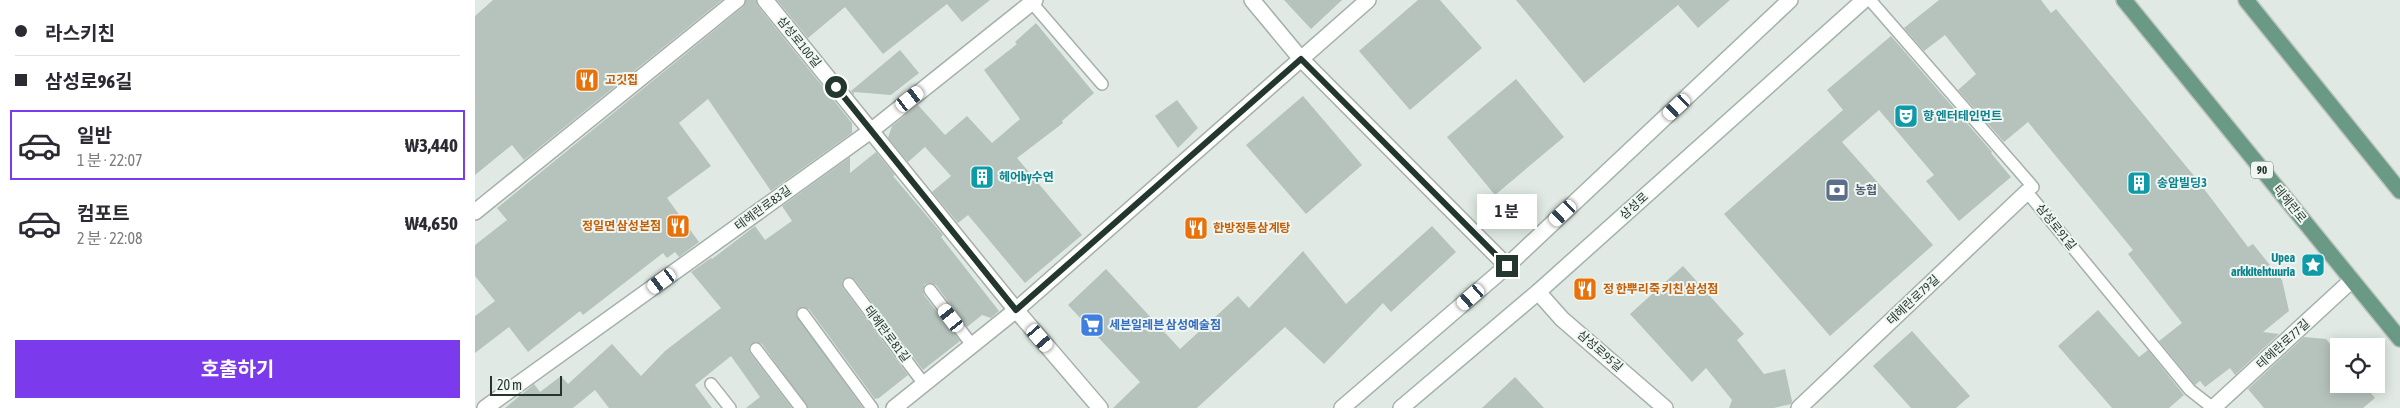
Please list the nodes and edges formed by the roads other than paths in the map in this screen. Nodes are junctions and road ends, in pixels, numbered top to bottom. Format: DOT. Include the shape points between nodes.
graph roads {
  1 [pos="737,0"];
  2 [pos="765,0"];
  3 [pos="1252,0"];
  4 [pos="1368,0"];
  5 [pos="1790,0"];
  6 [pos="1864,0"];
  7 [pos="1870,0"];
  8 [pos="2124,0"];
  9 [pos="2246,0"];
  10 [pos="1034,1"];
  11 [pos="1301,59"];
  12 [pos="1102,84"];
  13 [pos="872,130"];
  14 [pos="2400,191"];
  15 [pos="2027,192"];
  16 [pos="475,212"];
  17 [pos="1507,266"];
  18 [pos="2352,280"];
  19 [pos="849,284"];
  20 [pos="930,290"];
  21 [pos="1538,292"];
  22 [pos="1016,310"];
  23 [pos="803,314"];
  24 [pos="2400,339"];
  25 [pos="973,345"];
  26 [pos="756,349"];
  27 [pos="711,384"];
  28 [pos="924,384"];
  29 [pos="485,408"];
  30 [pos="729,408"];
  31 [pos="801,408"];
  32 [pos="872,408"];
  33 [pos="894,408"];
  34 [pos="1100,408"];
  35 [pos="1342,408"];
  36 [pos="1401,408"];
  37 [pos="1665,408"];
  38 [pos="1799,408"];
  39 [pos="2213,408"];
  1 -- 16 [label="street"];
  2 -- 13 [label="street, 삼성로100길"];
  3 -- 11 [label="street"];
  4 -- 11 [label="street"];
  5 -- 17 [label="street"];
  6 -- 21 [label="street, 삼성로"];
  7 -- 15 [label="lane, 삼성로91길" via="2033,187"];
  8 -- 18 [label="main road, 테헤란로 / 90"];
  9 -- 14 [label="main road"];
  10 -- 12 [label="lane"];
  10 -- 13 [label="street, 테헤란로83길"];
  11 -- 17 [label="street"];
  11 -- 22 [label="street"];
  13 -- 22 [label="street, 삼성로100길"];
  13 -- 29 [label="street, 테헤란로83길"];
  15 -- 38 [label="street, 테헤란로79길"];
  15 -- 39 [label="lane, 삼성로91길" via="2190,390"];
  17 -- 35 [label="street"];
  18 -- 24 [label="main road, 테헤란로 / 90"];
  18 -- 39 [label="street, 테헤란로77길"];
  19 -- 28 [label="lane, 테헤란로81길"];
  20 -- 25 [label="lane"];
  21 -- 36 [label="street, 삼성로"];
  21 -- 37 [label="street, 삼성로95길" via="1562,319"];
  22 -- 25 [label="street"];
  22 -- 34 [label="street, 삼성로100길"];
  23 -- 32 [label="lane"];
  25 -- 28 [label="street"];
  26 -- 31 [label="lane"];
  27 -- 30 [label="lane"];
  28 -- 33 [label="street"];
}
